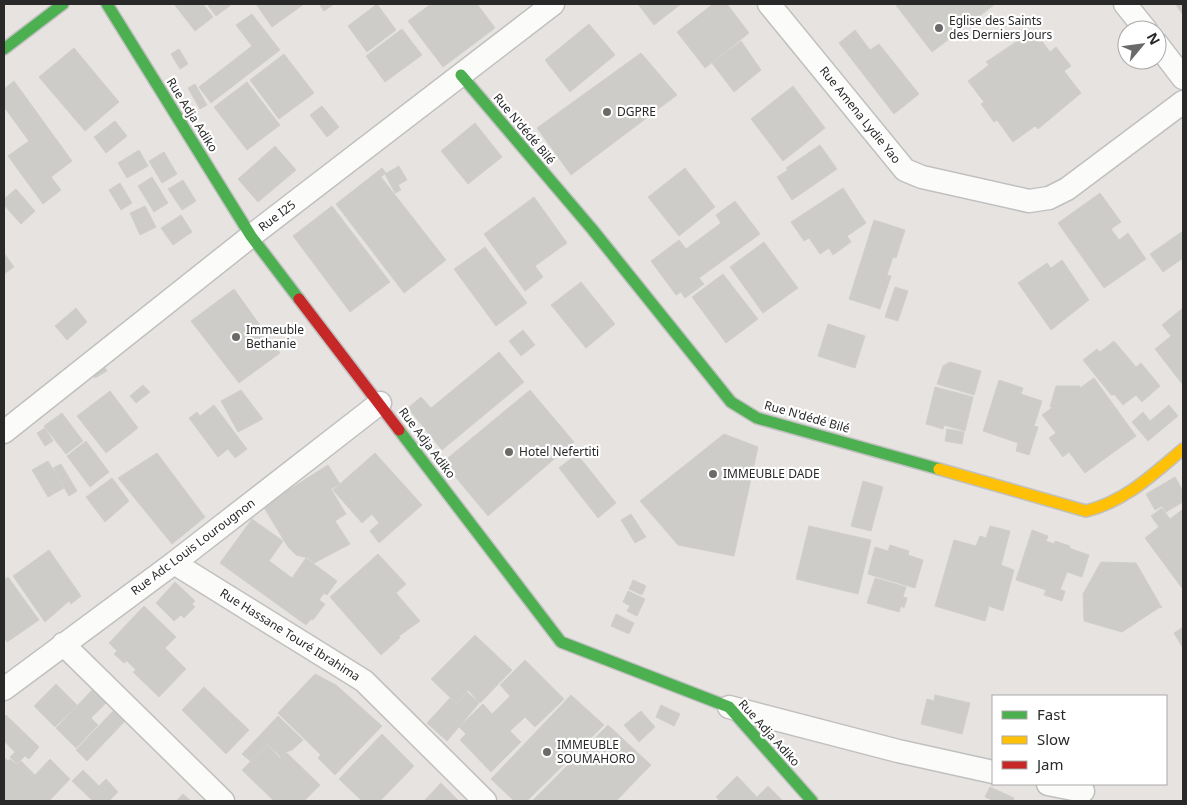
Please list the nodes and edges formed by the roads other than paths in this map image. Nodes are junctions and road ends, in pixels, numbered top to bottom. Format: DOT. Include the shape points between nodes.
graph roads {
  1 [pos="63,4"];
  2 [pos="107,4"];
  3 [pos="553,4"];
  4 [pos="769,4"];
  5 [pos="1125,4"];
  6 [pos="1138,20"];
  7 [pos="4,49"];
  8 [pos="1167,57"];
  9 [pos="461,75"];
  10 [pos="1183,78"];
  11 [pos="1183,102"];
  12 [pos="251,236"];
  13 [pos="380,403"];
  14 [pos="4,432"];
  15 [pos="1183,449"];
  16 [pos="174,563"];
  17 [pos="64,644"];
  18 [pos="4,689"];
  19 [pos="729,707"];
  20 [pos="992,772"];
  21 [pos="1053,785"];
  22 [pos="1083,791"];
  23 [pos="224,801"];
  24 [pos="485,801"];
  25 [pos="812,801"];
  1 -- 7 [label="street"];
  2 -- 12 [label="street, Rue Adja Adiko"];
  3 -- 9 [label="street, Rue I25"];
  4 -- 11 [label="street, Rue Amena Lydie Yao" via="905,170 922,177 1029,201 1049,198 1067,189"];
  5 -- 6 [label="street"];
  8 -- 10 [label="street"];
  9 -- 12 [label="street, Rue I25"];
  9 -- 15 [label="street, Rue N'dédé Bilé" via="592,229 731,402 757,418 1086,511 1105,508 1122,500"];
  12 -- 13 [label="street, Rue Adja Adiko"];
  12 -- 14 [label="street, Rue I25"];
  13 -- 16 [label="street, Rue Adc Louis Lourougnon"];
  13 -- 19 [label="street, Rue Adja Adiko" via="561,642"];
  16 -- 17 [label="street, Rue Adc Louis Lourougnon"];
  16 -- 24 [label="street, Rue Hassane Touré Ibrahima" via="364,680"];
  17 -- 18 [label="street, Rue Adc Louis Lourougnon"];
  17 -- 23 [label="street"];
  19 -- 20 [label="street"];
  19 -- 25 [label="street, Rue Adja Adiko"];
  21 -- 22 [label="street"];
}
